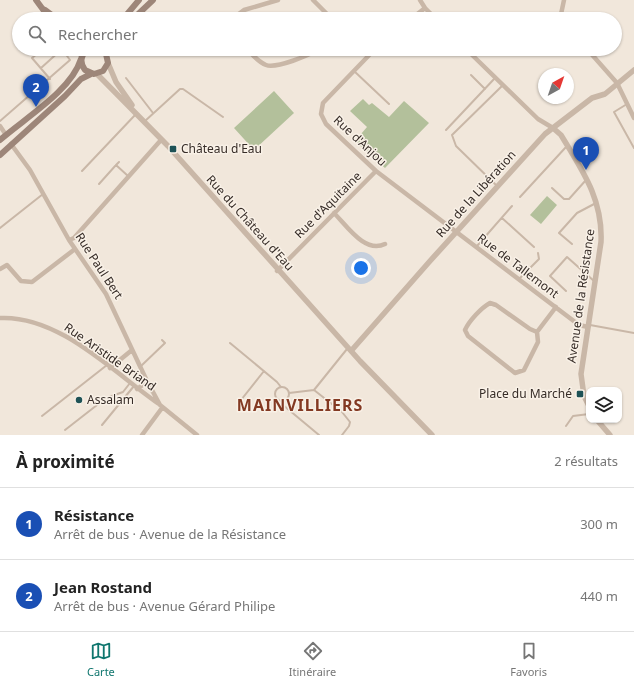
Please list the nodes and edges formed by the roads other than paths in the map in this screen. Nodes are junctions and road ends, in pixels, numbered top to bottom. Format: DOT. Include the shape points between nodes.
graph roads {
  1 [pos="36,0"];
  2 [pos="139,0"];
  3 [pos="153,0"];
  4 [pos="278,0"];
  5 [pos="313,0"];
  6 [pos="420,0"];
  7 [pos="564,0"];
  8 [pos="425,8"];
  9 [pos="45,10"];
  10 [pos="48,12"];
  11 [pos="130,12"];
  12 [pos="140,12"];
  13 [pos="241,12"];
  14 [pos="325,12"];
  15 [pos="420,12"];
  16 [pos="429,12"];
  17 [pos="561,12"];
  18 [pos="34,56"];
  19 [pos="54,56"];
  20 [pos="67,56"];
  21 [pos="104,56"];
  22 [pos="108,56"];
  23 [pos="255,56"];
  24 [pos="307,56"];
  25 [pos="367,56"];
  26 [pos="473,56"];
  27 [pos="593,56"];
  28 [pos="82,57"];
  29 [pos="107,60"];
  30 [pos="41,68"];
  31 [pos="353,70"];
  32 [pos="634,70"];
  33 [pos="94,74"];
  34 [pos="471,75"];
  35 [pos="126,78"];
  36 [pos="495,78"];
  37 [pos="50,79"];
  38 [pos="617,83"];
  39 [pos="502,85"];
  40 [pos="485,89"];
  41 [pos="389,104"];
  42 [pos="627,104"];
  43 [pos="135,112"];
  44 [pos="153,113"];
  45 [pos="223,117"];
  46 [pos="634,118"];
  47 [pos="0,121"];
  48 [pos="144,122"];
  49 [pos="0,126"];
  50 [pos="553,128"];
  51 [pos="446,130"];
  52 [pos="6,135"];
  53 [pos="0,140"];
  54 [pos="162,140"];
  55 [pos="11,144"];
  56 [pos="567,146"];
  57 [pos="634,148"];
  58 [pos="0,155"];
  59 [pos="119,162"];
  60 [pos="116,165"];
  61 [pos="82,170"];
  62 [pos="376,171"];
  63 [pos="129,177"];
  64 [pos="586,180"];
  65 [pos="99,184"];
  66 [pos="498,187"];
  67 [pos="552,188"];
  68 [pos="43,194"];
  69 [pos="520,198"];
  70 [pos="597,203"];
  71 [pos="512,206"];
  72 [pos="334,213"];
  73 [pos="502,218"];
  74 [pos="0,228"];
  75 [pos="456,232"];
  76 [pos="69,240"];
  77 [pos="385,244"];
  78 [pos="572,244"];
  79 [pos="476,247"];
  80 [pos="534,247"];
  81 [pos="75,249"];
  82 [pos="538,253"];
  83 [pos="0,269"];
  84 [pos="277,271"];
  85 [pos="519,279"];
  86 [pos="594,282"];
  87 [pos="566,291"];
  88 [pos="556,307"];
  89 [pos="0,318"];
  90 [pos="588,326"];
  91 [pos="537,332"];
  92 [pos="634,333"];
  93 [pos="162,340"];
  94 [pos="230,343"];
  95 [pos="132,350"];
  96 [pos="349,350"];
  97 [pos="108,366"];
  98 [pos="140,366"];
  99 [pos="264,371"];
  100 [pos="146,379"];
  101 [pos="133,386"];
  102 [pos="281,387"];
  103 [pos="314,390"];
  104 [pos="288,393"];
  105 [pos="241,400"];
  106 [pos="586,400"];
  107 [pos="281,401"];
  108 [pos="161,406"];
  109 [pos="586,414"];
  110 [pos="42,416"];
  111 [pos="600,423"];
  112 [pos="102,425"];
  113 [pos="566,426"];
  114 [pos="65,430"];
  115 [pos="428,434"];
  116 [pos="142,435"];
  117 [pos="197,435"];
  118 [pos="318,435"];
  119 [pos="342,435"];
  120 [pos="610,435"];
  1 -- 9 [label="main road"];
  2 -- 11 [label="main road"];
  3 -- 12 [label="main road"];
  4 -- 13 [label="street"];
  5 -- 14 [label="street"];
  6 -- 8 [label="street"];
  7 -- 17 [label="street"];
  8 -- 15 [label="street"];
  8 -- 16 [label="street"];
  9 -- 10 [label="main road"];
  18 -- 30 [label="lane" via="32,58"];
  19 -- 30 [label="lane"];
  20 -- 37 [label="lane" via="70,60"];
  21 -- 29 [label="main road"];
  22 -- 29 [label="main road"];
  23 -- 24 [label="street" via="268,66"];
  25 -- 31 [label="street, Rue d'Anjou"];
  26 -- 36 [label="street"];
  27 -- 38 [label="street"];
  28 -- 33 [label="main road" via="84,70"];
  28 -- 52 [label="main road" via="78,68 59,91"];
  29 -- 33 [label="main road" via="105,69"];
  29 -- 43 [label="street, Rue du Château d'Eau" via="116,82"];
  30 -- 37 [label="lane"];
  31 -- 41 [label="lane"];
  31 -- 62 [label="street, Rue d'Anjou" via="323,103 321,114 326,124"];
  32 -- 38 [label="street, Rue de la Libération"];
  33 -- 43 [label="street, Rue du Château d'Eau"];
  33 -- 55 [label="main road" via="81,79"];
  34 -- 40 [label="lane"];
  35 -- 44 [label="lane"];
  36 -- 39 [label="street"];
  36 -- 40 [label="lane"];
  37 -- 47 [label="lane"];
  38 -- 42 [label="street"];
  38 -- 50 [label="street, Rue de la Libération" via="605,94 592,98"];
  39 -- 50 [label="street" via="538,119"];
  39 -- 66 [label="lane" via="452,135 456,146"];
  40 -- 51 [label="lane"];
  42 -- 46 [label="street"];
  42 -- 57 [label="lane" via="614,112"];
  43 -- 48 [label="street, Rue du Château d'Eau"];
  43 -- 61 [label="lane"];
  44 -- 45 [label="lane" via="183,89"];
  44 -- 48 [label="lane"];
  48 -- 54 [label="street, Rue du Château d'Eau"];
  49 -- 52 [label="street"];
  50 -- 56 [label="street, Avenue de la Résistance" via="561,135"];
  50 -- 66 [label="street, Rue de la Libération"];
  52 -- 53 [label="main road"];
  54 -- 63 [label="street"];
  54 -- 84 [label="street, Rue du Château d'Eau"];
  55 -- 58 [label="main road"];
  55 -- 68 [label="street, Rue Paul Bert"];
  56 -- 64 [label="street, Avenue de la Résistance"];
  56 -- 69 [label="lane"];
  59 -- 60 [label="lane"];
  60 -- 63 [label="lane"];
  60 -- 65 [label="lane"];
  62 -- 72 [label="street, Rue d'Aquitaine"];
  62 -- 75 [label="street, Rue d'Anjou"];
  63 -- 76 [label="street" via="74,238"];
  64 -- 67 [label="lane" via="569,200 564,199"];
  64 -- 70 [label="street, Avenue de la Résistance"];
  66 -- 75 [label="street, Rue de la Libération"];
  68 -- 74 [label="lane"];
  68 -- 76 [label="street, Rue Paul Bert"];
  70 -- 78 [label="lane" via="577,213 559,233"];
  70 -- 86 [label="street, Avenue de la Résistance" via="602,226"];
  71 -- 73 [label="lane"];
  72 -- 77 [label="street" via="367,246 378,248"];
  72 -- 84 [label="street, Rue d'Aquitaine"];
  73 -- 79 [label="lane"];
  73 -- 80 [label="lane"];
  75 -- 79 [label="street, Rue de Tallemont"];
  75 -- 96 [label="street, Rue de la Libération"];
  76 -- 81 [label="street, Rue Paul Bert"];
  79 -- 85 [label="street, Rue de Tallemont"];
  81 -- 83 [label="street" via="32,282 21,281 6,265"];
  81 -- 95 [label="street, Rue Paul Bert" via="106,294"];
  82 -- 85 [label="lane" via="539,259"];
  84 -- 96 [label="street, Rue du Château d'Eau"];
  85 -- 88 [label="street, Rue de Tallemont"];
  86 -- 87 [label="lane" via="567,257 550,276"];
  86 -- 90 [label="street, Avenue de la Résistance"];
  88 -- 90 [label="street, Rue de Tallemont" via="579,324"];
  88 -- 91 [label="street"];
  89 -- 97 [label="street, Rue Aristide Briand" via="12,317 50,327"];
  90 -- 92 [label="lane"];
  90 -- 106 [label="street, Avenue de la Résistance" via="581,374"];
  91 -- 91 [label="street" via="490,303 465,330 468,336 515,373 524,370 538,342"];
  93 -- 98 [label="lane" via="165,343"];
  94 -- 99 [label="lane"];
  95 -- 97 [label="street"];
  95 -- 98 [label="street, Rue Paul Bert"];
  96 -- 103 [label="lane"];
  96 -- 115 [label="street, Rue du Château d'Eau"];
  97 -- 101 [label="street, Rue Aristide Briand"];
  97 -- 110 [label="lane"];
  98 -- 100 [label="street, Rue Paul Bert"];
  99 -- 102 [label="lane"];
  99 -- 105 [label="lane"];
  100 -- 101 [label="street" via="144,384"];
  100 -- 108 [label="street, Rue Paul Bert"];
  101 -- 108 [label="street, Rue Aristide Briand"];
  101 -- 112 [label="lane"];
  101 -- 114 [label="lane" via="106,398"];
  102 -- 104 [label="lane" via="286,388"];
  102 -- 107 [label="lane" via="275,393"];
  103 -- 104 [label="lane"];
  103 -- 119 [label="lane" via="347,416 350,426"];
  104 -- 107 [label="lane" via="288,398"];
  107 -- 118 [label="lane"];
  108 -- 116 [label="street"];
  108 -- 117 [label="street, Rue Paul Bert"];
  109 -- 113 [label="lane" via="573,416"];
  111 -- 120 [label="street"];
}
